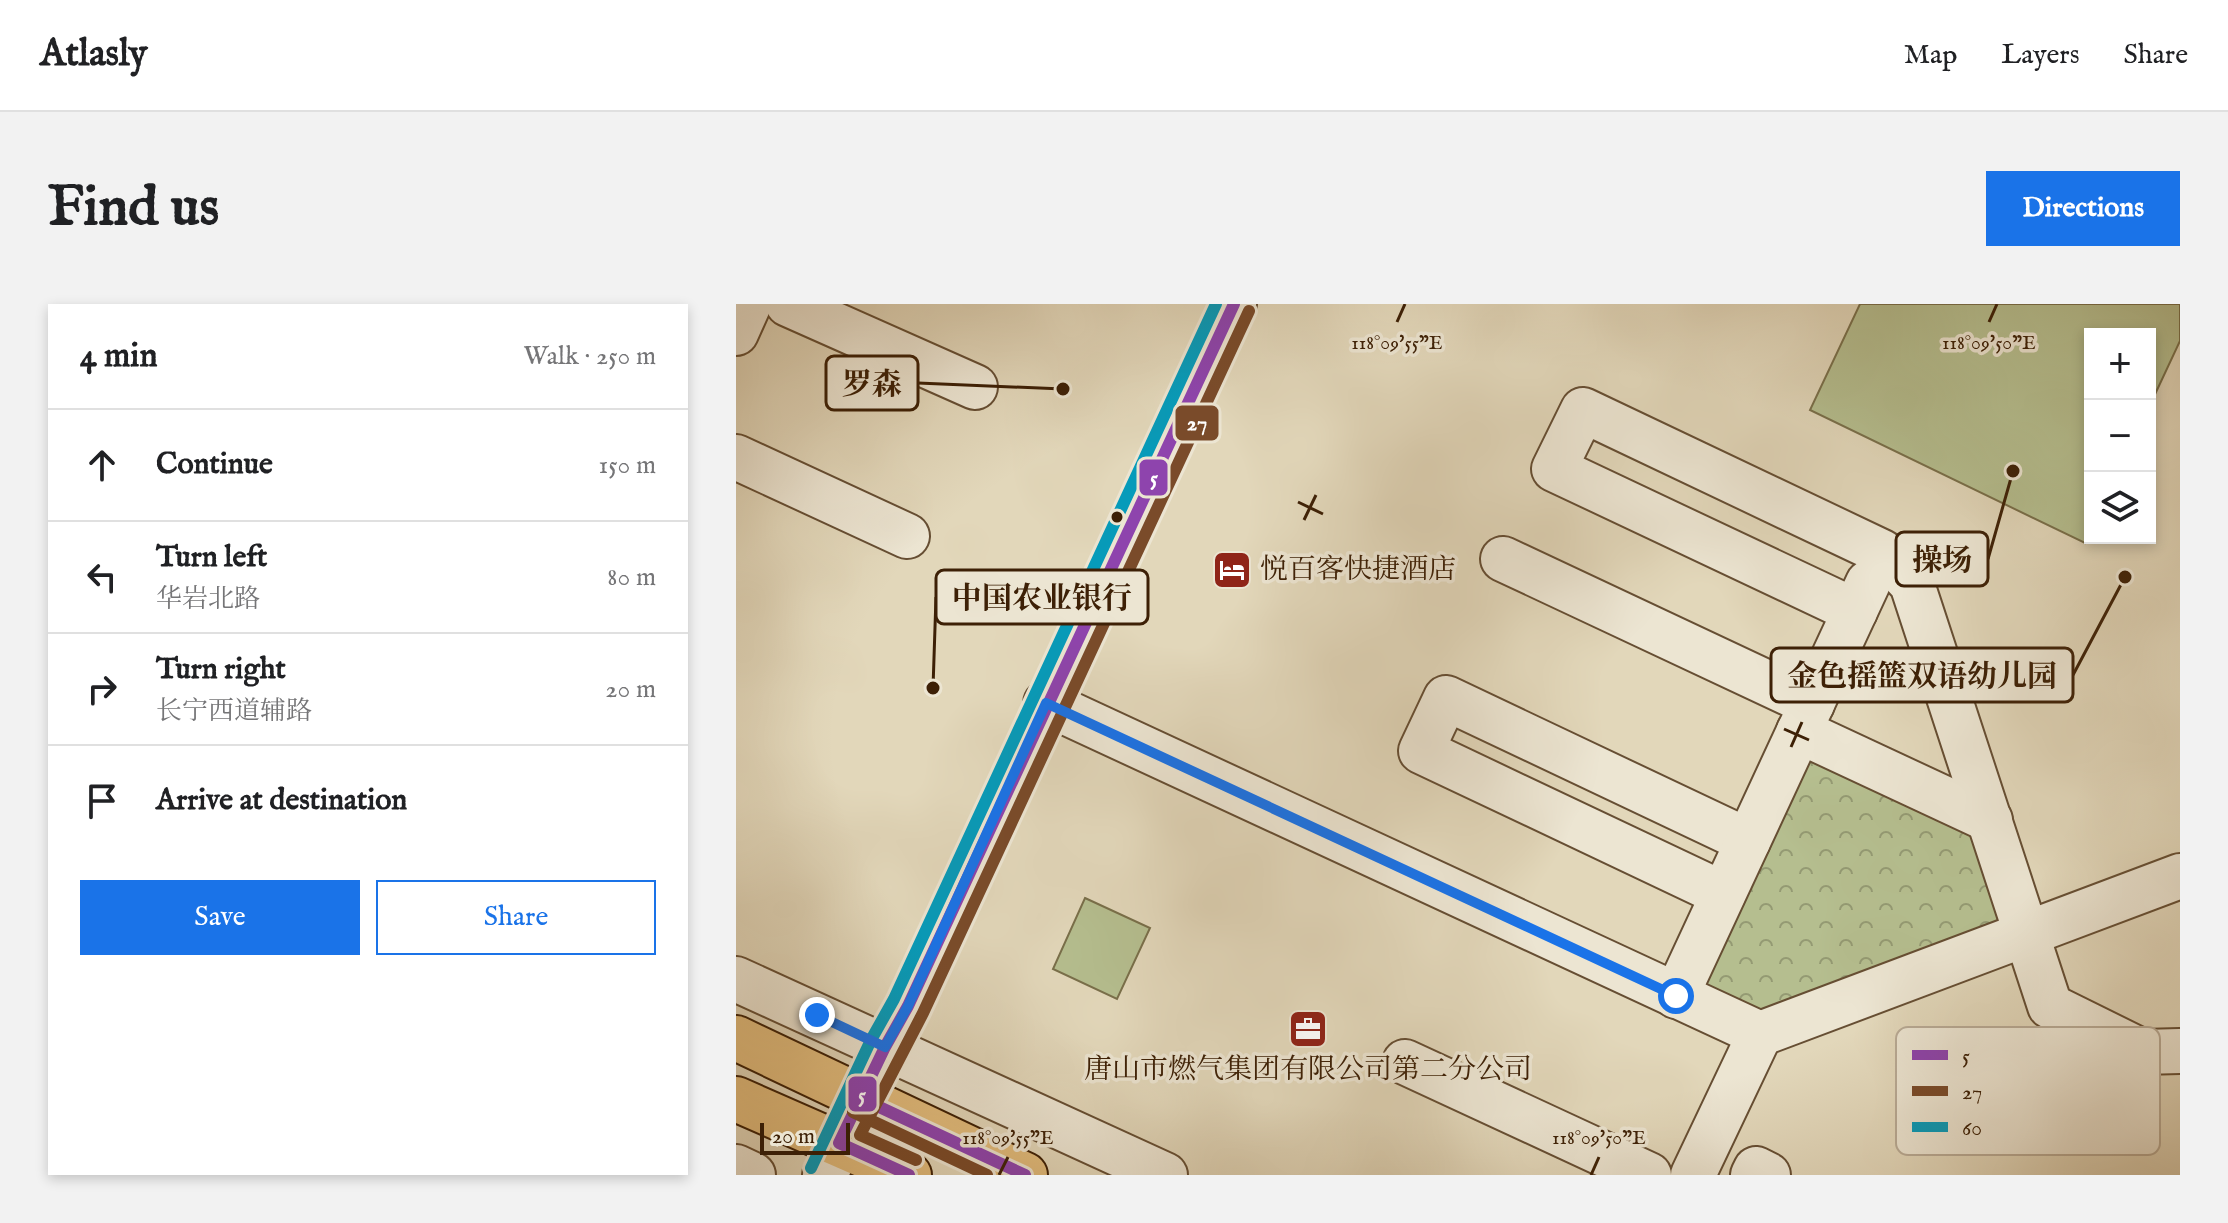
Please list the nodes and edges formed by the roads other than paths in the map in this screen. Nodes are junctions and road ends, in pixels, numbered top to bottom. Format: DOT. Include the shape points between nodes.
graph roads {
  1 [pos="788,304"];
  2 [pos="1234,304"];
  3 [pos="975,387"];
  4 [pos="736,457"];
  5 [pos="907,536"];
  6 [pos="1882,552"];
  7 [pos="1503,559"];
  8 [pos="1855,611"];
  9 [pos="1046,703"];
  10 [pos="1806,717"];
  11 [pos="1990,820"];
  12 [pos="1748,841"];
  13 [pos="2180,876"];
  14 [pos="1723,894"];
  15 [pos="2027,935"];
  16 [pos="736,979"];
  17 [pos="1676,996"];
  18 [pos="2092,1027"];
  19 [pos="1760,1034"];
  20 [pos="736,1038"];
  21 [pos="885,1047"];
  22 [pos="2180,1051"];
  23 [pos="2160,1052"];
  24 [pos="1405,1062"];
  25 [pos="860,1098"];
  26 [pos="736,1099"];
  27 [pos="832,1159"];
  28 [pos="736,1167"];
  29 [pos="753,1175"];
  30 [pos="909,1175"];
  31 [pos="1025,1175"];
  32 [pos="1165,1175"];
  33 [pos="1649,1175"];
  34 [pos="1693,1175"];
  35 [pos="1753,1175"];
  36 [pos="1768,1175"];
  1 -- 3 [label="street"];
  2 -- 9 [label="street"];
  4 -- 5 [label="street"];
  6 -- 8 [label="street"];
  6 -- 8 [label="street" via="1583,410 1554,469"];
  6 -- 11 [label="street" via="1912,584"];
  7 -- 10 [label="street"];
  8 -- 10 [label="street"];
  9 -- 17 [label="street"];
  9 -- 21 [label="street"];
  10 -- 11 [label="street"];
  10 -- 12 [label="street"];
  11 -- 15 [label="street"];
  12 -- 14 [label="street"];
  12 -- 14 [label="street" via="1446,698 1421,751"];
  13 -- 15 [label="street"];
  14 -- 17 [label="street"];
  15 -- 18 [label="street" via="2050,1006"];
  15 -- 19 [label="street"];
  16 -- 21 [label="street"];
  17 -- 19 [label="street"];
  19 -- 34 [label="street"];
  20 -- 25 [label="main road"];
  21 -- 25 [label="street"];
  21 -- 32 [label="street"];
  22 -- 23 [label="street"];
  24 -- 33 [label="street"];
  25 -- 27 [label="street"];
  25 -- 31 [label="main road"];
  26 -- 27 [label="main road"];
  27 -- 30 [label="main road"];
  28 -- 29 [label="street"];
  35 -- 36 [label="street" via="1756,1169"];
}
